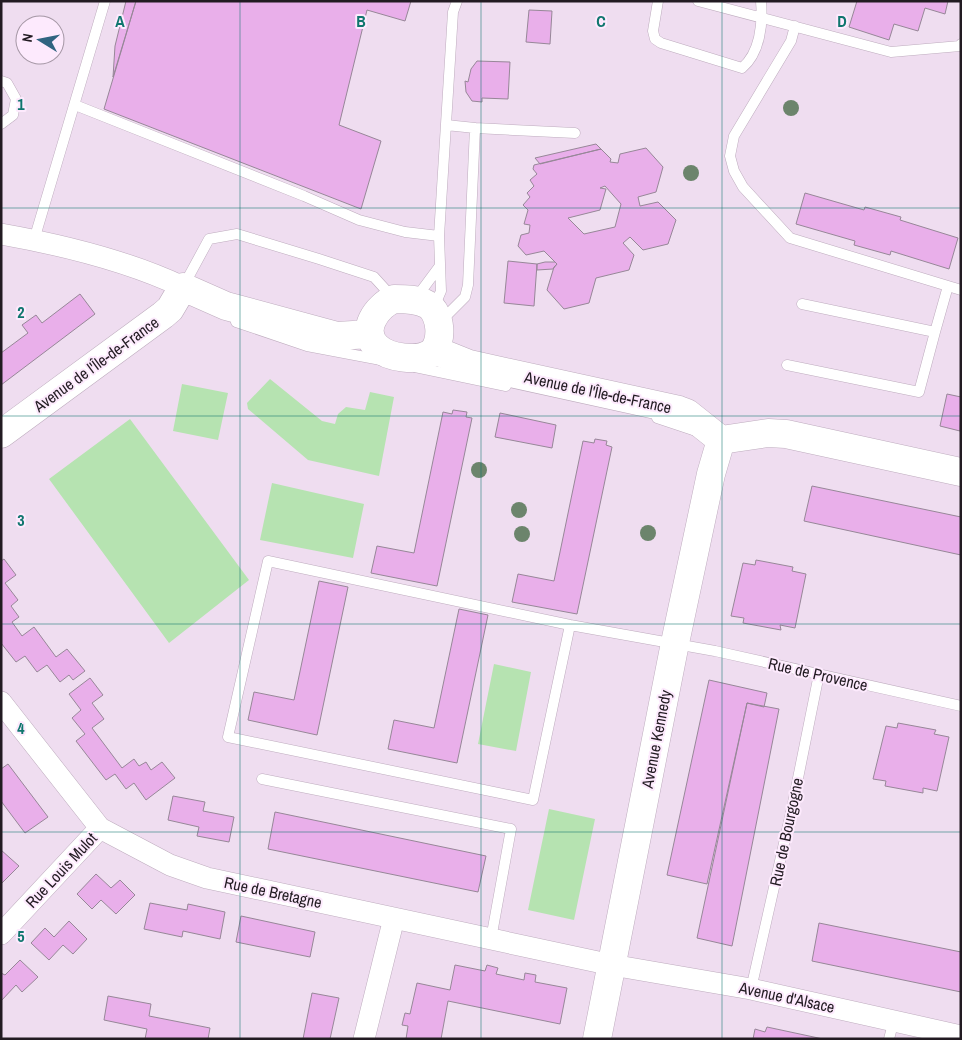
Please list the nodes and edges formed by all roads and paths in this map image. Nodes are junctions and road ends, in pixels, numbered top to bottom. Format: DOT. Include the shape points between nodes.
graph roads {
  1 [pos="105,1"];
  2 [pos="457,1"];
  3 [pos="658,1"];
  4 [pos="698,1"];
  5 [pos="761,1"];
  6 [pos="763,19"];
  7 [pos="796,26"];
  8 [pos="961,46"];
  9 [pos="1,81"];
  10 [pos="74,105"];
  11 [pos="1,124"];
  12 [pos="446,126"];
  13 [pos="475,128"];
  14 [pos="576,133"];
  15 [pos="1,234"];
  16 [pos="440,236"];
  17 [pos="34,240"];
  18 [pos="439,267"];
  19 [pos="948,286"];
  20 [pos="183,287"];
  21 [pos="961,290"];
  22 [pos="802,304"];
  23 [pos="428,330"];
  24 [pos="935,332"];
  25 [pos="370,334"];
  26 [pos="787,364"];
  27 [pos="513,388"];
  28 [pos="645,416"];
  29 [pos="1,434"];
  30 [pos="721,440"];
  31 [pos="961,472"];
  32 [pos="570,624"];
  33 [pos="675,643"];
  34 [pos="819,674"];
  35 [pos="1,702"];
  36 [pos="961,706"];
  37 [pos="262,779"];
  38 [pos="100,828"];
  39 [pos="394,918"];
  40 [pos="1,934"];
  41 [pos="491,939"];
  42 [pos="612,965"];
  43 [pos="751,989"];
  44 [pos="892,1029"];
  45 [pos="961,1036"];
  46 [pos="364,1039"];
  47 [pos="597,1039"];
  1 -- 10 [label="lane"];
  2 -- 12 [label="lane" via="453,12"];
  3 -- 6 [label="lane" via="653,31 655,39 742,68 752,59"];
  4 -- 6 [label="lane"];
  5 -- 6 [label="lane"];
  6 -- 7 [label="lane"];
  7 -- 8 [label="lane" via="891,52"];
  7 -- 19 [label="lane" via="791,41 734,136 730,156 743,187 790,238"];
  9 -- 11 [label="lane" via="7,83 16,99 13,114"];
  10 -- 16 [label="lane" via="358,220 405,232"];
  10 -- 17 [label="lane"];
  12 -- 13 [label="lane"];
  12 -- 16 [label="lane"];
  13 -- 14 [label="lane"];
  13 -- 23 [label="lane" via="468,285 465,297"];
  15 -- 17 [label="street"];
  16 -- 18 [label="lane"];
  17 -- 20 [label="street" via="148,271"];
  18 -- 23 [label="lane"];
  18 -- 23 [label="lane" via="441,291"];
  19 -- 21 [label="lane"];
  19 -- 24 [label="lane"];
  20 -- 23 [label="lane" via="223,318 307,346"];
  20 -- 23 [label="lane" via="209,239 237,234 374,277"];
  20 -- 25 [label="street" via="226,306 337,336"];
  20 -- 29 [label="street, Avenue de l'Île-de-France" via="163,315"];
  22 -- 24 [label="lane"];
  23 -- 25 [label="street" via="380,306 371,322"];
  23 -- 25 [label="street" via="429,354 413,358 377,348"];
  23 -- 27 [label="lane"];
  23 -- 30 [label="street, Avenue de l'Île-de-France" via="687,413"];
  24 -- 26 [label="lane" via="919,392"];
  28 -- 30 [label="lane"];
  30 -- 31 [label="street" via="768,433 786,434"];
  30 -- 33 [label="street, Avenue Kennedy"];
  32 -- 32 [label="lane, Rue de Provence" via="268,561 228,737 533,800"];
  32 -- 33 [label="lane, Rue de Provence"];
  33 -- 34 [label="lane, Rue de Provence"];
  33 -- 42 [label="street, Avenue Kennedy"];
  34 -- 36 [label="lane, Rue de Provence"];
  34 -- 43 [label="lane, Rue de Bourgogne"];
  35 -- 38 [label="street, Rue de Bretagne"];
  37 -- 41 [label="lane" via="511,829"];
  38 -- 39 [label="street, Rue de Bretagne" via="170,865 207,878"];
  38 -- 40 [label="street, Rue Louis Mulot"];
  39 -- 41 [label="street, Rue de Bretagne"];
  39 -- 46 [label="street"];
  41 -- 42 [label="street, Rue de Bretagne"];
  42 -- 43 [label="street, Avenue d'Alsace"];
  42 -- 47 [label="street, Avenue Kennedy"];
  43 -- 44 [label="street, Avenue d'Alsace"];
  44 -- 45 [label="street, Avenue d'Alsace"];
}
